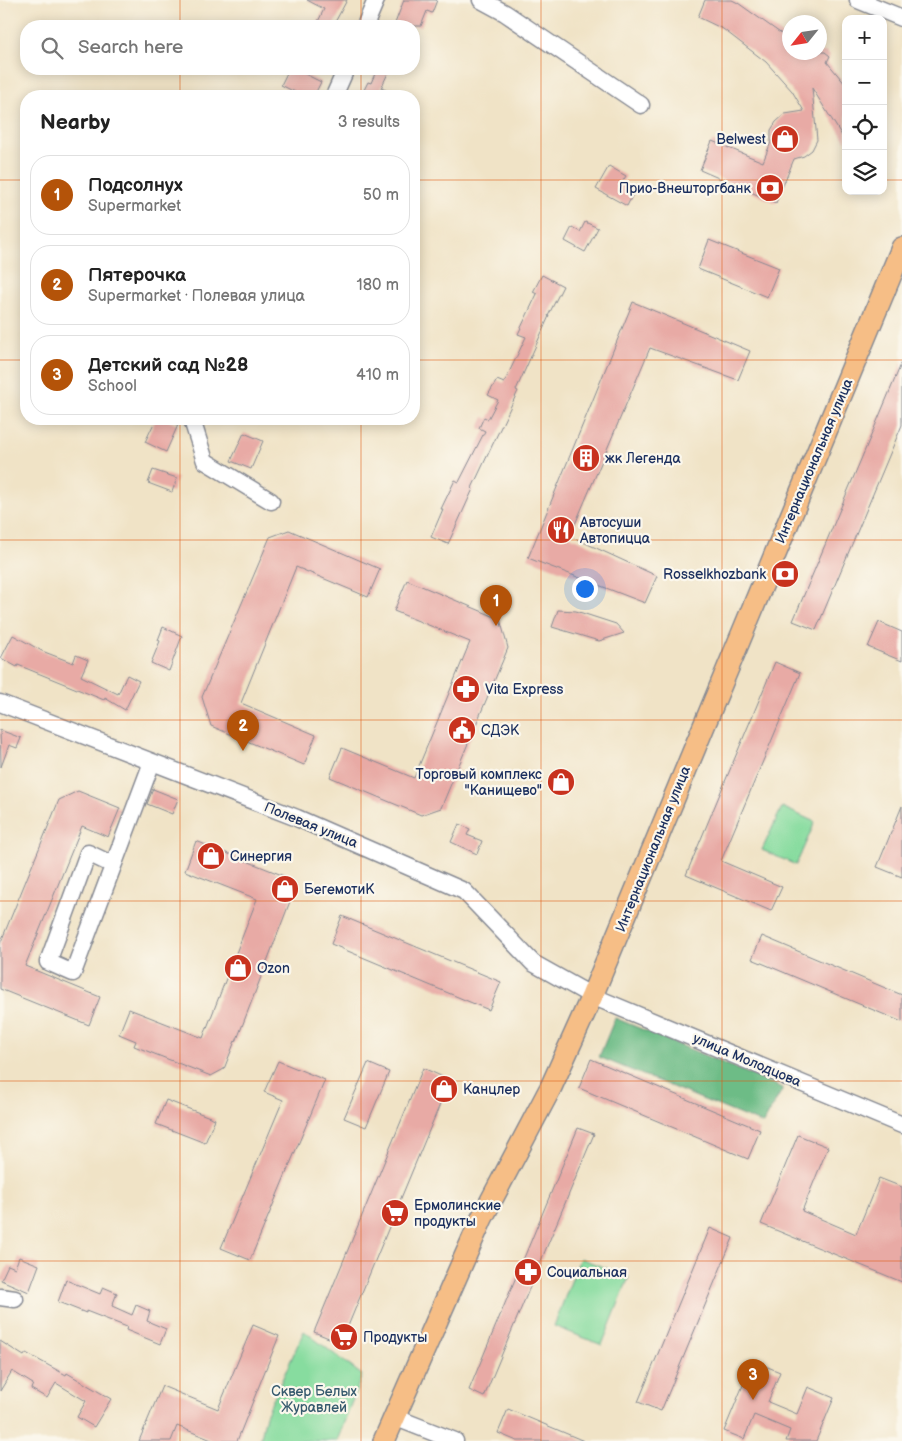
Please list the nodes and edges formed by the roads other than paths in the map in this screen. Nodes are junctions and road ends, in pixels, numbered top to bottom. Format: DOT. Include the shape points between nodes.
graph roads {
  1 [pos="376,0"];
  2 [pos="482,0"];
  3 [pos="858,0"];
  4 [pos="902,18"];
  5 [pos="368,20"];
  6 [pos="343,75"];
  7 [pos="337,90"];
  8 [pos="641,105"];
  9 [pos="902,248"];
  10 [pos="193,425"];
  11 [pos="271,501"];
  12 [pos="0,703"];
  13 [pos="152,762"];
  14 [pos="114,865"];
  15 [pos="592,996"];
  16 [pos="902,1125"];
  17 [pos="394,1417"];
  18 [pos="384,1441"];
  19 [pos="455,1441"];
  1 -- 5 [label="street"];
  2 -- 8 [label="street"];
  3 -- 4 [label="street"];
  6 -- 7 [label="street"];
  9 -- 15 [label="main road, Интернациональная улица"];
  10 -- 11 [label="street" via="204,461"];
  12 -- 13 [label="street, Полевая улица"];
  13 -- 14 [label="street"];
  13 -- 15 [label="street, Полевая улица" via="297,818 464,891 533,963"];
  14 -- 14 [label="street" via="73,972 48,962 88,853"];
  15 -- 16 [label="street, улица Молодцова"];
  15 -- 17 [label="main road, Интернациональная улица" via="551,1087 482,1218"];
  17 -- 18 [label="main road, Интернациональная улица"];
  17 -- 19 [label="street"];
}
